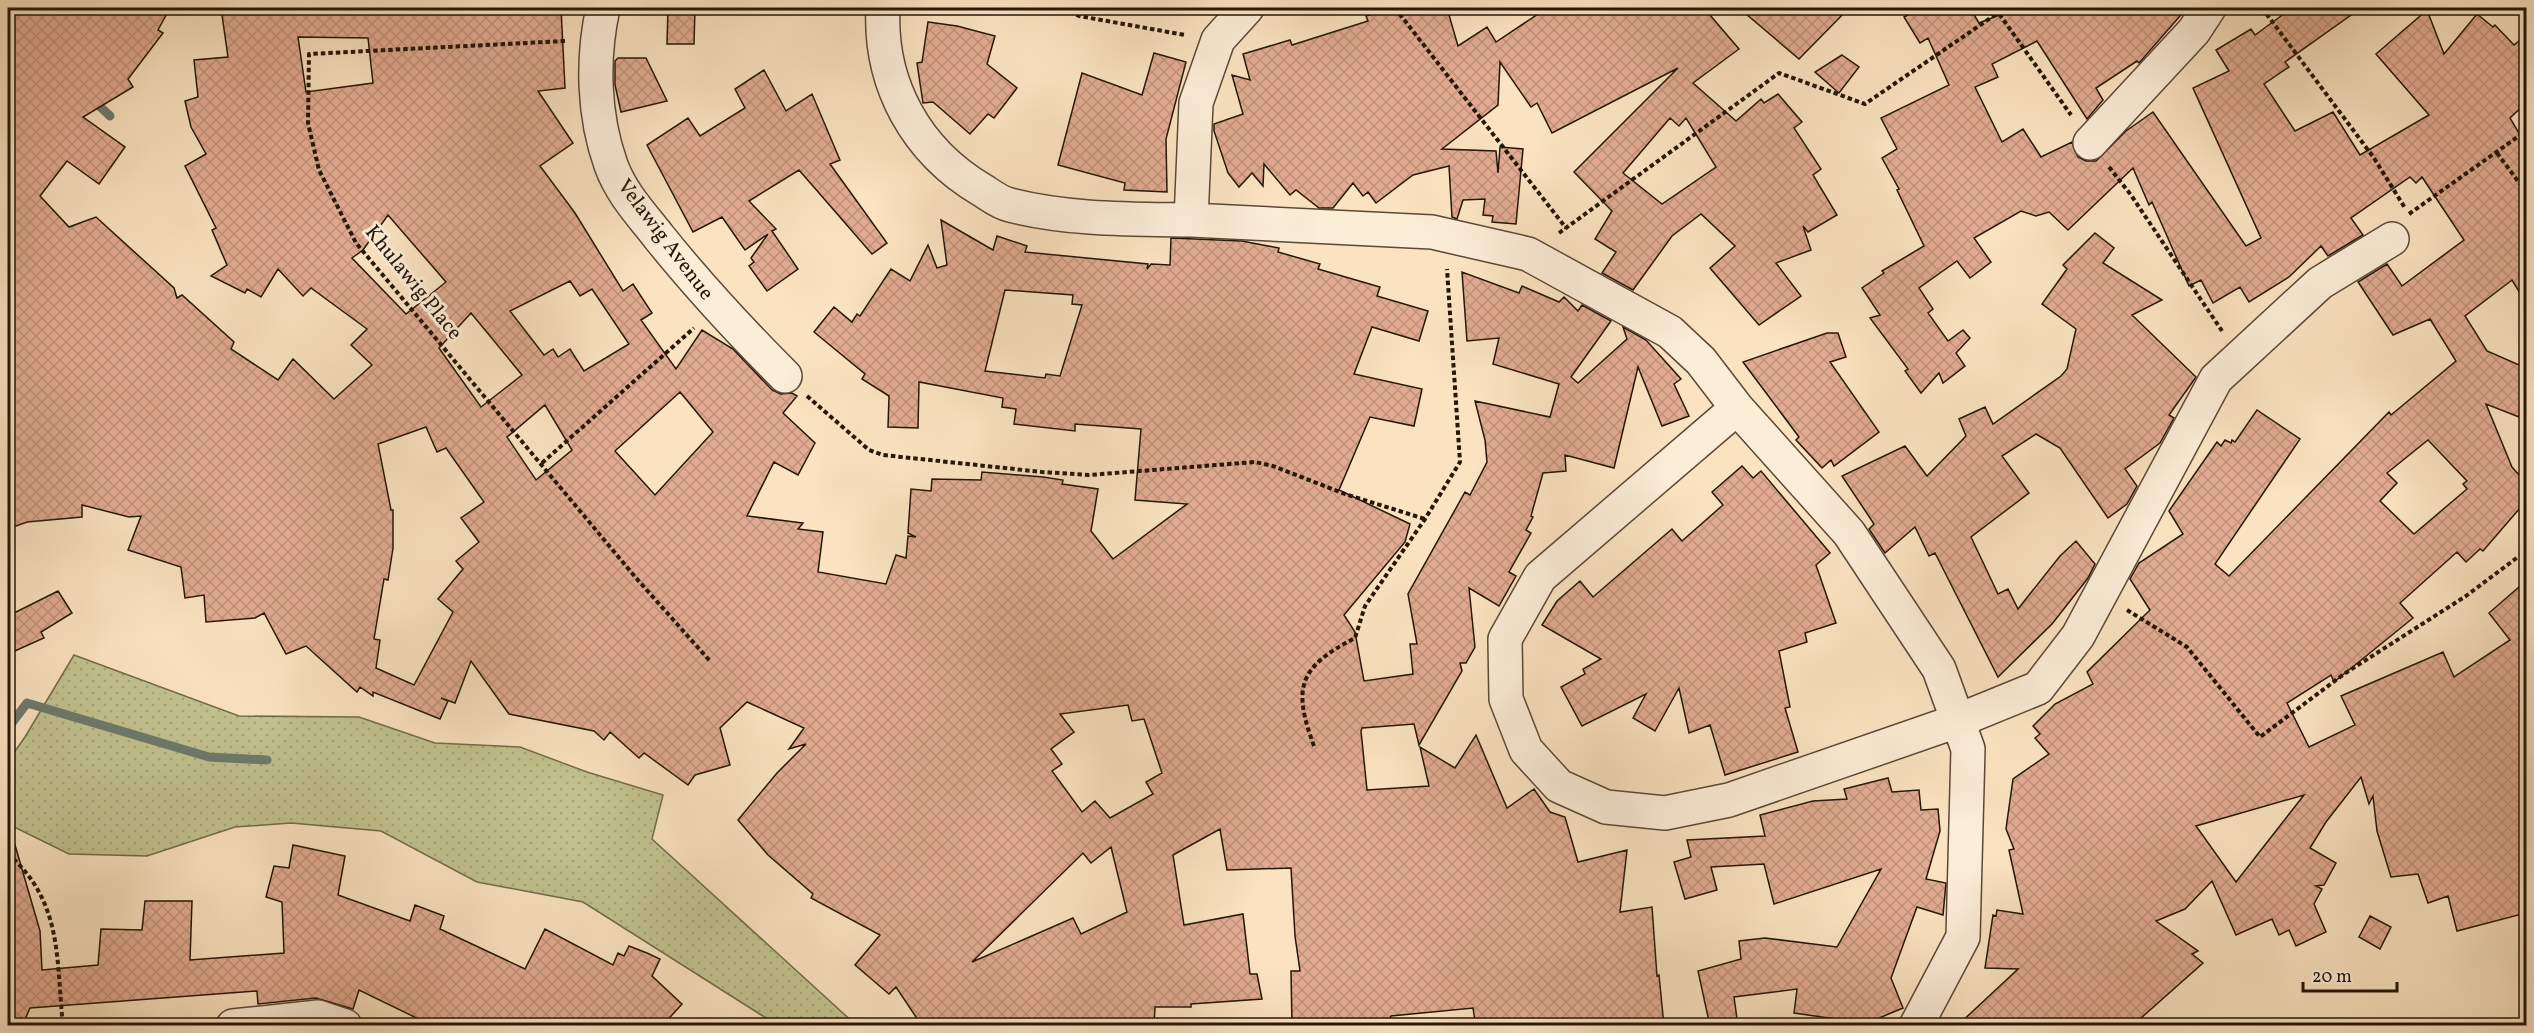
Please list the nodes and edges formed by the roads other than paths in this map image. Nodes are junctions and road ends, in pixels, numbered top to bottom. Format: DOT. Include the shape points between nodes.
graph roads {
  1 [pos="603,8"];
  2 [pos="883,8"];
  3 [pos="1247,8"];
  4 [pos="2209,8"];
  5 [pos="2090,143"];
  6 [pos="1191,220"];
  7 [pos="2400,226"];
  8 [pos="785,376"];
  9 [pos="1737,408"];
  10 [pos="1957,721"];
  11 [pos="233,1026"];
  12 [pos="345,1026"];
  13 [pos="1916,1026"];
  1 -- 8 [label="street, Velawig Avenue" via="596,40 596,80 603,133 611,165 624,193 717,308"];
  2 -- 6 [label="street" via="885,62 896,96 927,145 963,179 1007,205 1088,218"];
  3 -- 6 [label="street" via="1218,40 1196,103"];
  4 -- 5 [label="street" via="2194,31"];
  6 -- 9 [label="street" via="1432,232 1528,254 1670,332 1701,361"];
  7 -- 10 [label="street" via="2320,284 2216,379 2078,636 2038,688"];
  9 -- 10 [label="street" via="1849,533 1940,669"];
  9 -- 10 [label="street" via="1540,577 1505,639 1506,699 1526,750 1559,786 1606,807 1665,813 1729,800"];
  10 -- 13 [label="street" via="1968,749 1965,924 1960,949"];
  11 -- 12 [label="street" via="318,1017"];
}
